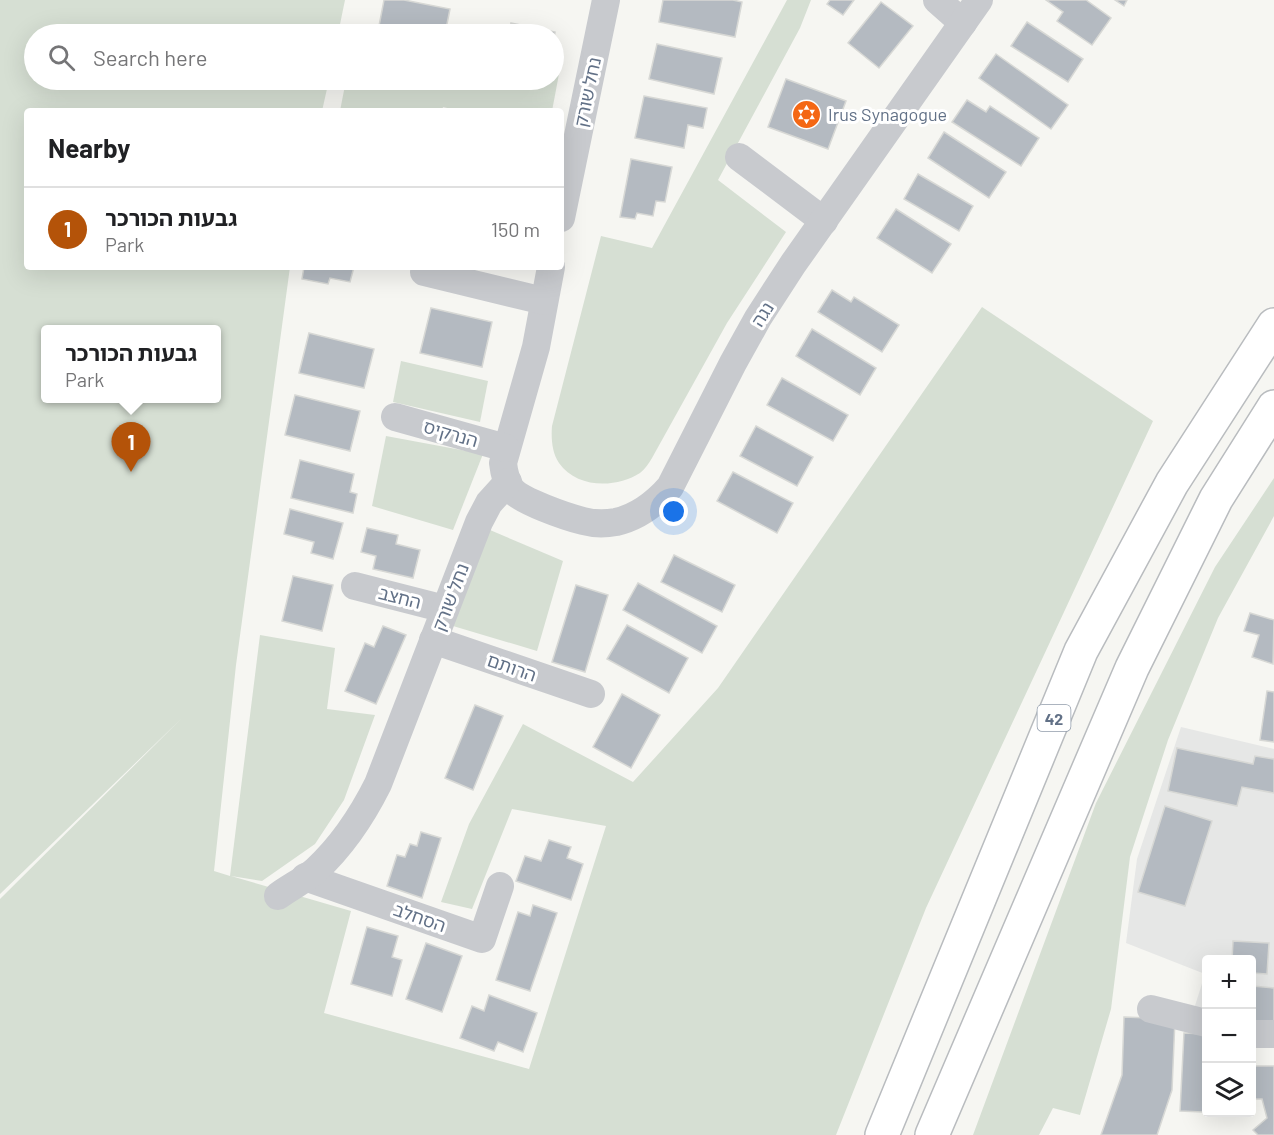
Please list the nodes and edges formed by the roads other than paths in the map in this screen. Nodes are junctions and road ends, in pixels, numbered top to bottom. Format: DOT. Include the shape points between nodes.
graph roads {
  1 [pos="937,0"];
  2 [pos="979,0"];
  3 [pos="600,1"];
  4 [pos="963,23"];
  5 [pos="568,152"];
  6 [pos="739,157"];
  7 [pos="564,190"];
  8 [pos="824,221"];
  9 [pos="550,270"];
  10 [pos="424,272"];
  11 [pos="544,301"];
  12 [pos="1274,325"];
  13 [pos="1274,407"];
  14 [pos="395,417"];
  15 [pos="506,448"];
  16 [pos="508,482"];
  17 [pos="355,586"];
  18 [pos="445,609"];
  19 [pos="433,640"];
  20 [pos="591,694"];
  21 [pos="305,877"];
  22 [pos="500,886"];
  23 [pos="278,896"];
  24 [pos="1150,1009"];
  25 [pos="1202,1022"];
  26 [pos="1256,1034"];
  27 [pos="1274,1034"];
  28 [pos="882,1135"];
  29 [pos="932,1135"];
  1 -- 4 [label="street"];
  2 -- 4 [label="street, נגה"];
  3 -- 5 [label="street, נחל שורק"];
  4 -- 8 [label="street, נגה"];
  5 -- 7 [label="street, נחל שורק"];
  6 -- 8 [label="street"];
  8 -- 16 [label="street, נגה" via="758,318 670,488 655,503 616,522 599,524 526,501 512,491"];
  9 -- 11 [label="street"];
  10 -- 11 [label="street"];
  11 -- 15 [label="street" via="527,381"];
  12 -- 28 [label="highway, 42" via="1172,483 1081,651"];
  13 -- 29 [label="highway" via="1216,500 1132,668"];
  14 -- 15 [label="street, הנרקיס"];
  15 -- 16 [label="street" via="502,463"];
  16 -- 18 [label="street, נחל שורק" via="489,503 479,522"];
  17 -- 18 [label="street, החצב"];
  18 -- 19 [label="street, נחל שורק"];
  19 -- 20 [label="street, הרותם"];
  19 -- 21 [label="street, נחל שורק" via="363,815 346,838"];
  21 -- 22 [label="street, הסחלב" via="482,939"];
  21 -- 23 [label="street, נחל שורק"];
  24 -- 25 [label="street"];
  26 -- 27 [label="street"];
}
